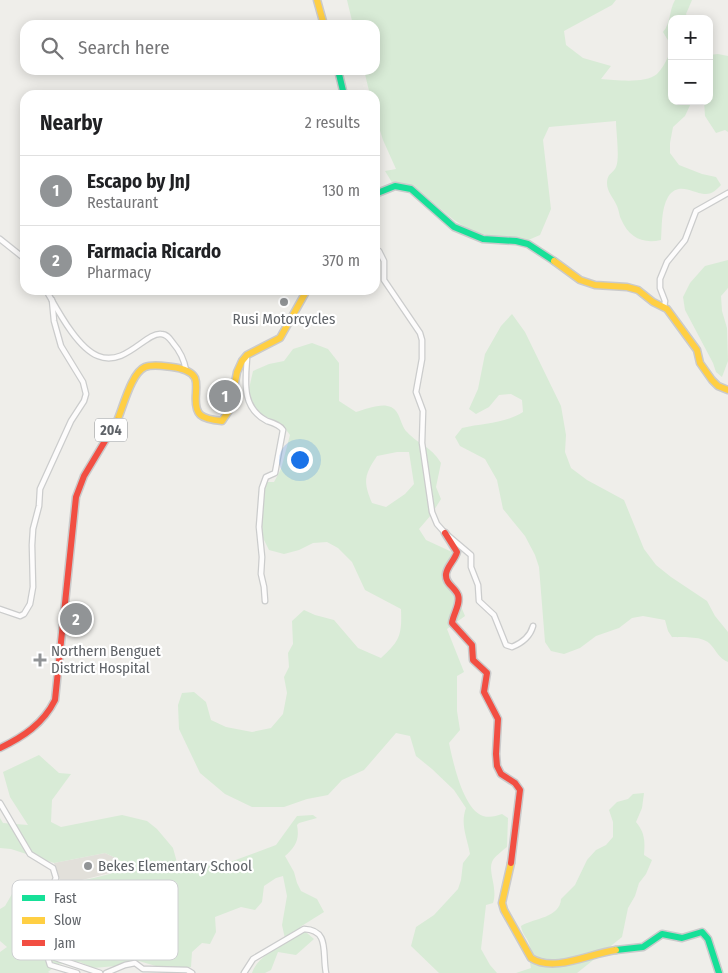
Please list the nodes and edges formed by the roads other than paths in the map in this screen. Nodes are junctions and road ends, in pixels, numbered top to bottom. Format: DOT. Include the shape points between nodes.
graph roads {
  1 [pos="317,0"];
  2 [pos="323,20"];
  3 [pos="339,75"];
  4 [pos="343,90"];
  5 [pos="380,192"];
  6 [pos="728,193"];
  7 [pos="0,238"];
  8 [pos="380,252"];
  9 [pos="20,255"];
  10 [pos="49,295"];
  11 [pos="304,295"];
  12 [pos="52,300"];
  13 [pos="664,308"];
  14 [pos="247,355"];
  15 [pos="186,370"];
  16 [pos="728,390"];
  17 [pos="445,532"];
  18 [pos="264,601"];
  19 [pos="0,609"];
  20 [pos="533,626"];
  21 [pos="0,748"];
  22 [pos="0,803"];
  23 [pos="55,880"];
  24 [pos="48,960"];
  25 [pos="62,960"];
  26 [pos="77,973"];
  27 [pos="100,973"];
  28 [pos="106,973"];
  29 [pos="192,973"];
  30 [pos="244,973"];
  31 [pos="326,973"];
  32 [pos="719,973"];
  1 -- 2 [label="main road"];
  3 -- 4 [label="main road"];
  5 -- 13 [label="main road" via="395,186 411,189 454,227 468,234 528,244 580,280 635,289"];
  6 -- 13 [label="street" via="696,211 685,240 667,262 660,278"];
  7 -- 9 [label="street"];
  8 -- 17 [label="street" via="384,280 422,340 416,388 423,411 422,443 432,512"];
  10 -- 12 [label="street"];
  11 -- 14 [label="main road" via="280,338"];
  12 -- 15 [label="street" via="80,341 99,356 111,358 121,355 162,334 178,349"];
  12 -- 19 [label="street" via="61,346 83,382 86,394 40,488 32,545 30,604 20,616"];
  13 -- 16 [label="main road" via="697,350 700,363 712,380"];
  14 -- 15 [label="main road" via="237,372 230,409 222,421 202,418 195,407 196,378"];
  14 -- 18 [label="street" via="245,388 248,402 257,414 283,430 274,472 266,478 262,488 258,527"];
  15 -- 21 [label="main road, 204" via="150,366 139,372 82,481 72,527 55,700 40,724"];
  17 -- 20 [label="street" via="471,555 480,604 494,615 506,645 517,645 529,636"];
  17 -- 32 [label="main road" via="457,552 448,566 446,578 458,597 452,623 472,646 473,660 487,674 483,689 498,720 497,768 520,790 512,864 502,902 524,948 536,962 565,964 618,949 638,949 662,934 682,938 702,932 710,941"];
  22 -- 23 [label="street" via="30,854 53,868"];
  24 -- 26 [label="street" via="50,965"];
  25 -- 27 [label="street"];
  28 -- 29 [label="street" via="135,963 148,970 187,970"];
  30 -- 31 [label="street" via="258,955 304,929 316,931 322,937"];
}
